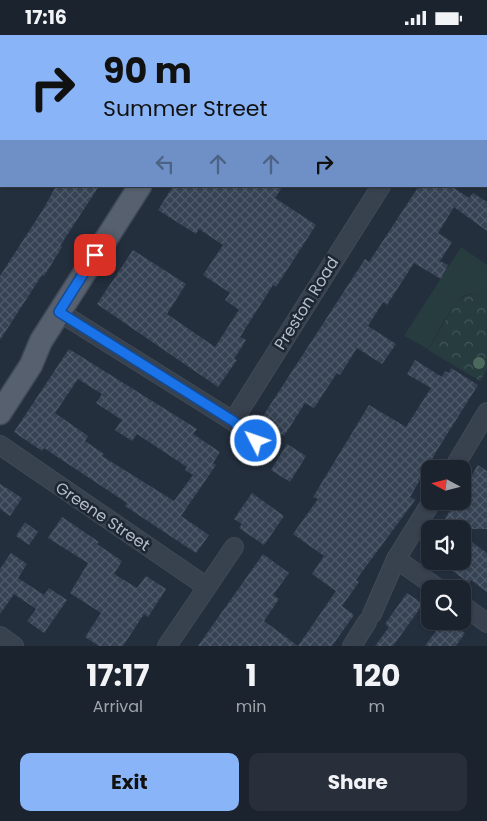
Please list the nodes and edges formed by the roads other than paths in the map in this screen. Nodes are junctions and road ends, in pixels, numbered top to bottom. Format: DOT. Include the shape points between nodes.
graph roads {
  1 [pos="139,187"];
  2 [pos="380,187"];
  3 [pos="59,312"];
  4 [pos="487,412"];
  5 [pos="0,413"];
  6 [pos="233,421"];
  7 [pos="480,440"];
  8 [pos="256,441"];
  9 [pos="0,445"];
  10 [pos="461,460"];
  11 [pos="426,510"];
  12 [pos="234,547"];
  13 [pos="396,559"];
  14 [pos="426,580"];
  15 [pos="207,587"];
  16 [pos="471,611"];
  17 [pos="487,623"];
  18 [pos="0,636"];
  19 [pos="14,646"];
  20 [pos="167,646"];
  21 [pos="352,646"];
  1 -- 3 [label="main road"];
  2 -- 6 [label="street, Preston Road"];
  3 -- 5 [label="main road" via="40,341 31,365"];
  3 -- 6 [label="street"];
  4 -- 7 [label="street"];
  6 -- 8 [label="street"];
  7 -- 10 [label="street"];
  9 -- 15 [label="street, Greene Street"];
  11 -- 13 [label="street"];
  12 -- 15 [label="street"];
  13 -- 14 [label="street"];
  13 -- 21 [label="street" via="370,618"];
  15 -- 20 [label="street"];
  16 -- 17 [label="street"];
  18 -- 19 [label="street"];
}
